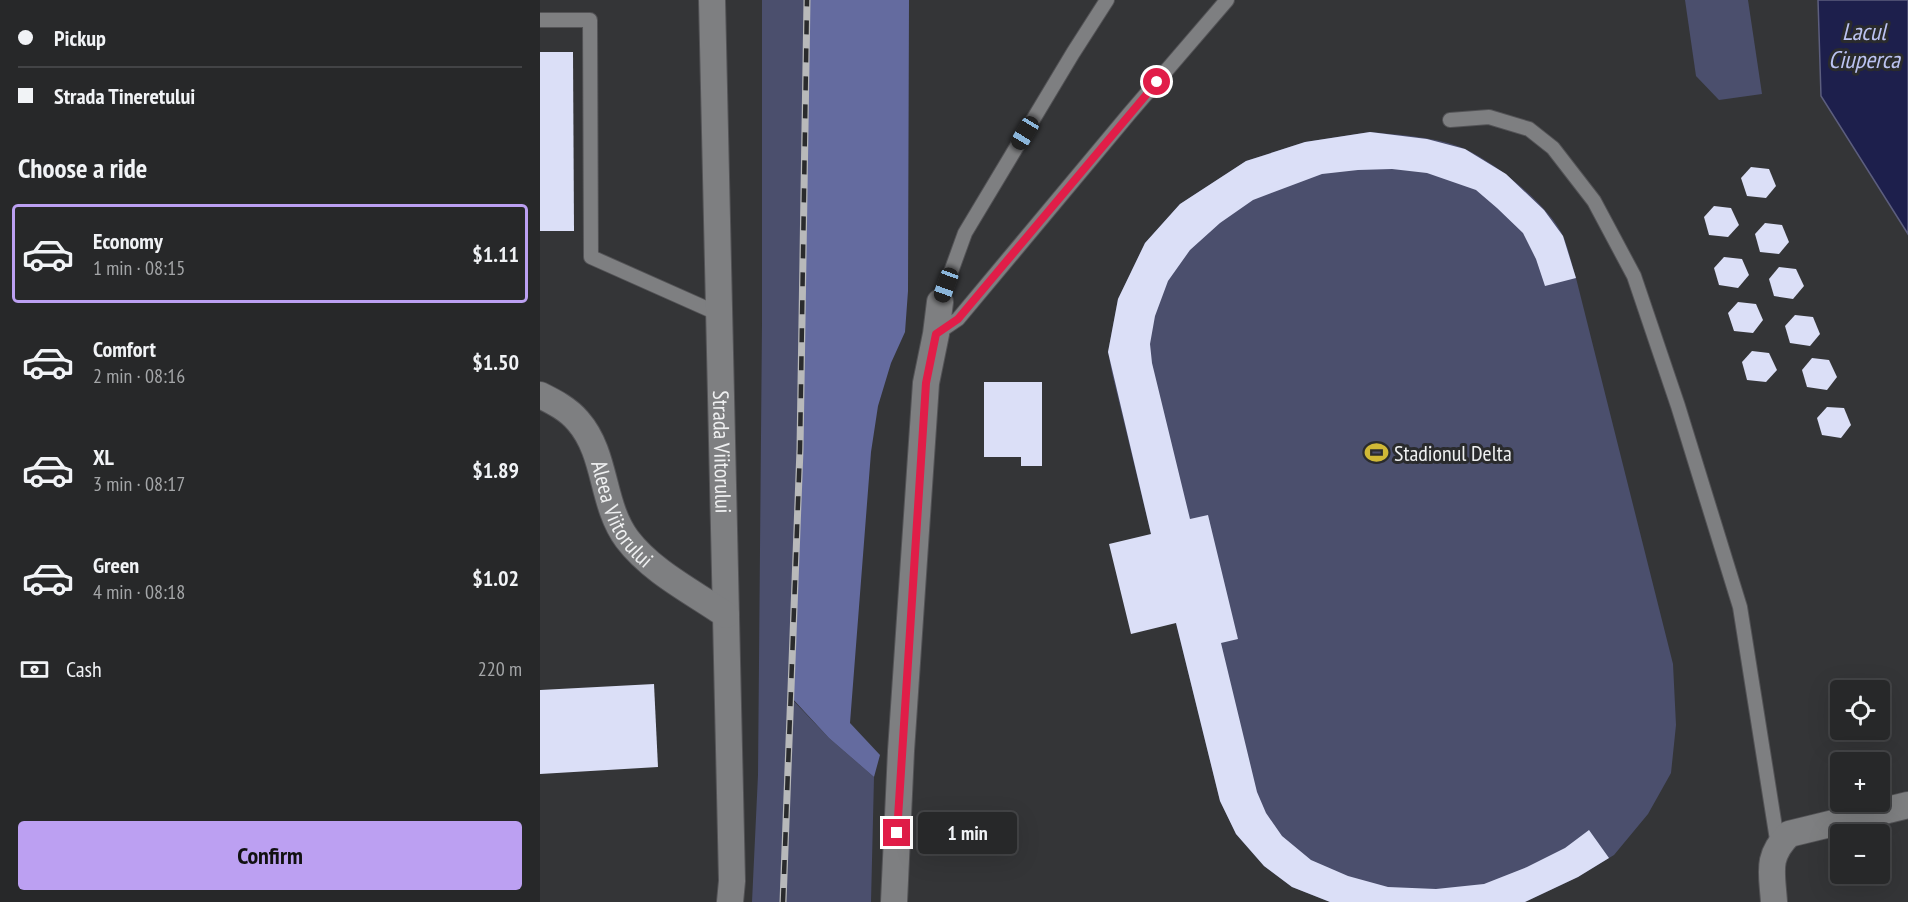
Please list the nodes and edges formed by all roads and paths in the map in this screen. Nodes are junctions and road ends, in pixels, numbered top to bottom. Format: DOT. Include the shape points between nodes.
graph roads {
  1 [pos="712,0"];
  2 [pos="1107,0"];
  3 [pos="1227,0"];
  4 [pos="540,20"];
  5 [pos="1450,120"];
  6 [pos="940,302"];
  7 [pos="719,314"];
  8 [pos="936,334"];
  9 [pos="540,396"];
  10 [pos="726,615"];
  11 [pos="1908,805"];
  12 [pos="1778,846"];
  13 [pos="730,902"];
  14 [pos="894,902"];
  15 [pos="1774,902"];
  1 -- 7 [label="street, Strada Viitorului"];
  2 -- 6 [label="lane" via="965,233"];
  3 -- 8 [label="lane" via="958,319"];
  4 -- 7 [label="lane" via="590,20 591,257"];
  5 -- 12 [label="lane" via="1489,117 1528,129 1553,148 1594,201 1634,276 1740,607"];
  6 -- 8 [label="street"];
  7 -- 10 [label="street, Strada Viitorului"];
  8 -- 14 [label="street" via="926,383"];
  9 -- 10 [label="street, Aleea Viitorului" via="579,421 595,448 614,515 627,539 652,566"];
  10 -- 13 [label="street, Strada Viitorului"];
  11 -- 12 [label="street" via="1789,834"];
  12 -- 15 [label="street" via="1772,863"];
}
